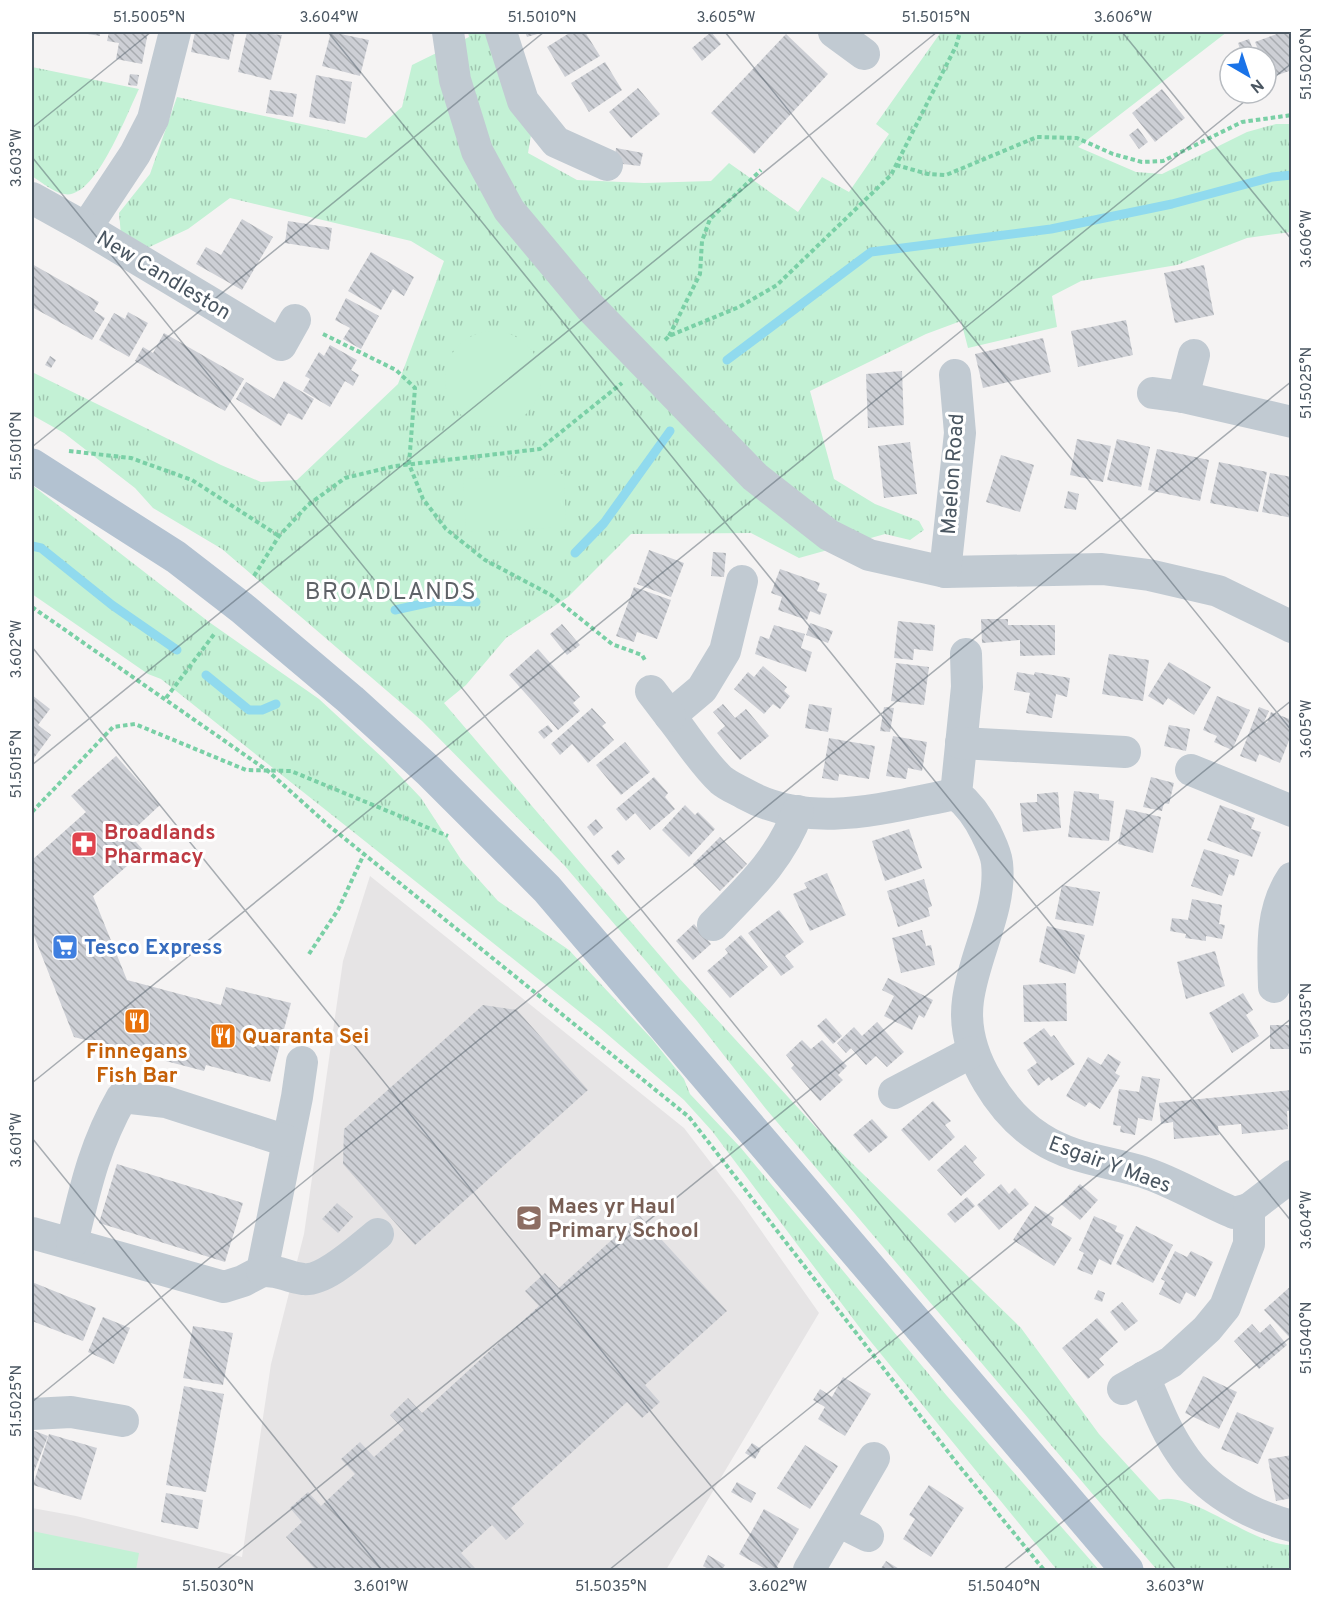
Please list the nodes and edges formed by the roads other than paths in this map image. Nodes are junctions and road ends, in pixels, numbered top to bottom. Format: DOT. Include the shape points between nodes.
graph roads {
  1 [pos="175,32"];
  2 [pos="448,32"];
  3 [pos="501,32"];
  4 [pos="834,32"];
  5 [pos="864,54"];
  6 [pos="607,165"];
  7 [pos="33,202"];
  8 [pos="86,228"];
  9 [pos="295,320"];
  10 [pos="1194,354"];
  11 [pos="955,375"];
  12 [pos="1292,422"];
  13 [pos="32,465"];
  14 [pos="945,572"];
  15 [pos="742,581"];
  16 [pos="1292,627"];
  17 [pos="966,654"];
  18 [pos="651,691"];
  19 [pos="669,716"];
  20 [pos="961,743"];
  21 [pos="1125,752"];
  22 [pos="1191,770"];
  23 [pos="956,794"];
  24 [pos="798,811"];
  25 [pos="1292,811"];
  26 [pos="1286,886"];
  27 [pos="713,925"];
  28 [pos="1274,987"];
  29 [pos="972,1052"];
  30 [pos="302,1062"];
  31 [pos="894,1093"];
  32 [pos="287,1141"];
  33 [pos="1292,1176"];
  34 [pos="1249,1209"];
  35 [pos="32,1233"];
  36 [pos="378,1234"];
  37 [pos="72,1243"];
  38 [pos="262,1272"];
  39 [pos="32,1414"];
  40 [pos="123,1421"];
  41 [pos="874,1458"];
  42 [pos="838,1521"];
  43 [pos="1292,1526"];
  44 [pos="868,1536"];
  45 [pos="809,1570"];
  46 [pos="1127,1570"];
  1 -- 8 [label="street, New Candleston" via="153,119"];
  2 -- 14 [label="street" via="455,80 477,152 509,210 590,308 755,477 829,535 869,555"];
  3 -- 6 [label="street" via="523,101 556,142"];
  4 -- 5 [label="street"];
  7 -- 8 [label="street"];
  8 -- 9 [label="street, New Candleston" via="281,345"];
  10 -- 12 [label="street" via="1168,395"];
  11 -- 14 [label="street, Maelon Road" via="960,433"];
  13 -- 46 [label="main road" via="176,557 242,608 351,700 547,889"];
  14 -- 16 [label="street" via="1102,569 1149,575 1218,591"];
  15 -- 19 [label="street" via="725,651 702,689"];
  17 -- 20 [label="street"];
  18 -- 19 [label="street"];
  19 -- 24 [label="street" via="722,781 764,804"];
  20 -- 21 [label="street"];
  20 -- 23 [label="street"];
  22 -- 25 [label="street"];
  23 -- 24 [label="street" via="871,812 842,815"];
  23 -- 29 [label="street, Esgair Y Maes" via="970,806 982,825 997,861 997,891 967,1001"];
  24 -- 27 [label="street" via="788,839 755,882"];
  26 -- 28 [label="street" via="1272,939"];
  29 -- 31 [label="street"];
  29 -- 34 [label="street, Esgair Y Maes" via="999,1101 1040,1138 1089,1160 1144,1172 1234,1213"];
  30 -- 32 [label="street"];
  32 -- 37 [label="street" via="166,1102 122,1097 100,1139"];
  32 -- 38 [label="street"];
  33 -- 34 [label="street"];
  34 -- 43 [label="street" via="1249,1244 1226,1307 1171,1362 1133,1383 1163,1418 1179,1451 1203,1479 1225,1497 1268,1520"];
  35 -- 37 [label="street"];
  36 -- 38 [label="street" via="328,1273 304,1279 278,1270"];
  37 -- 38 [label="street" via="224,1287"];
  39 -- 40 [label="street" via="71,1412"];
  41 -- 42 [label="street"];
  42 -- 44 [label="street"];
  42 -- 45 [label="street"];
}
